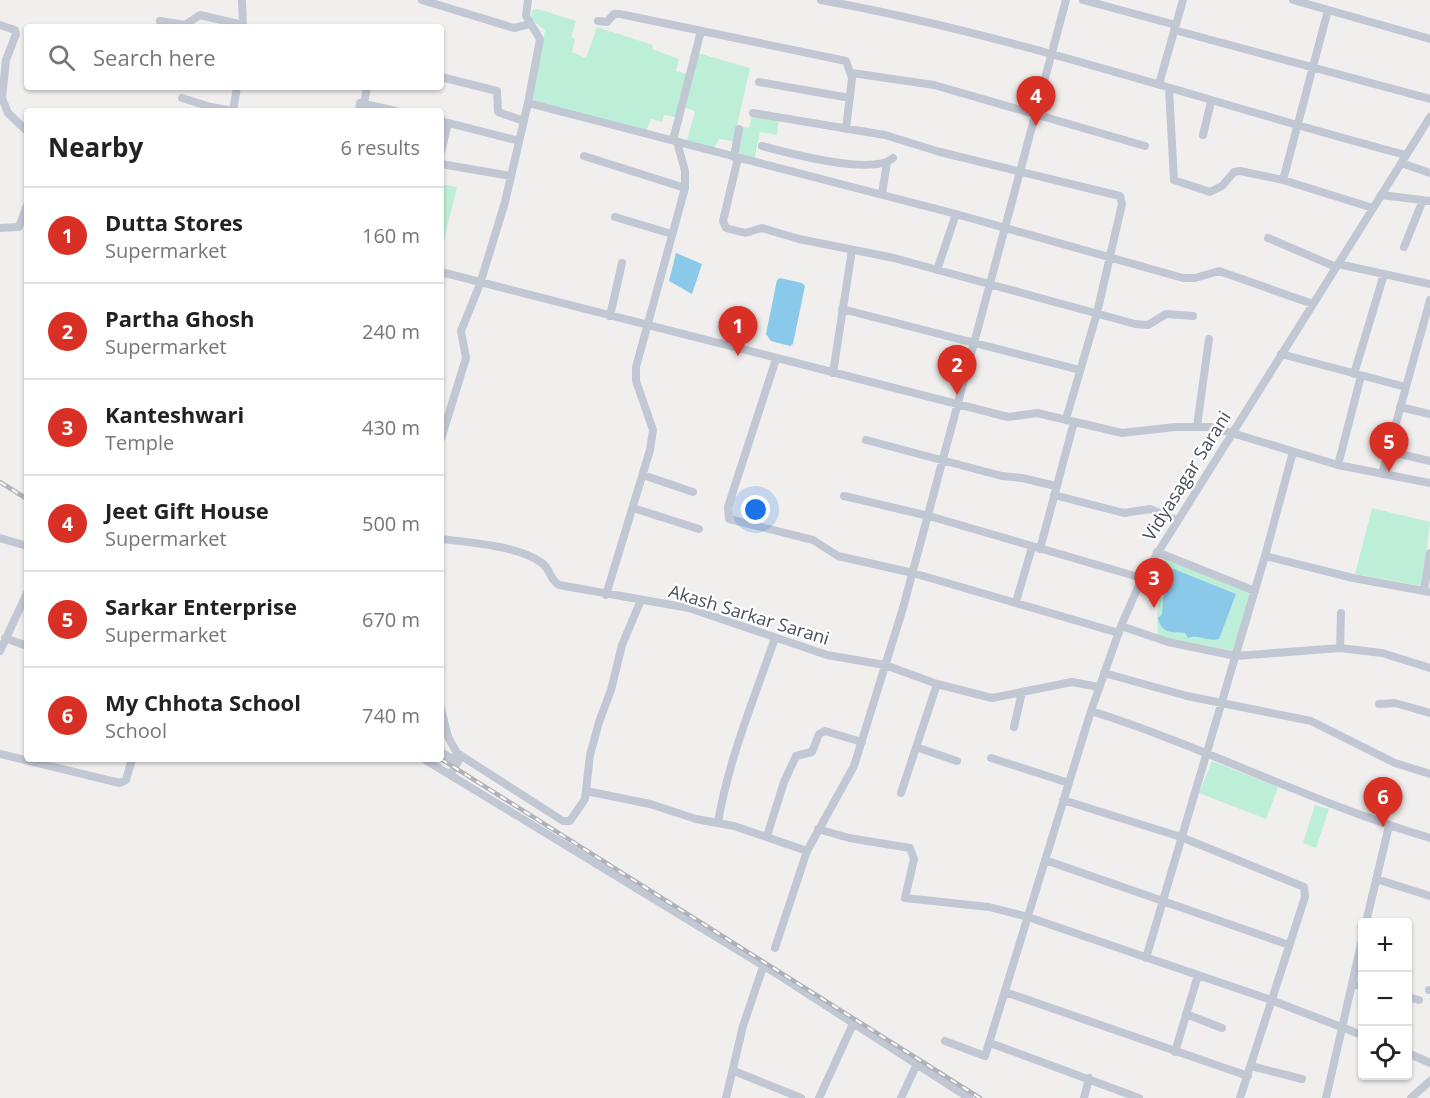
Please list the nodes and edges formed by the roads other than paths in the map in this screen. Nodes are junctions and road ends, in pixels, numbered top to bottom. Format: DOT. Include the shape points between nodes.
graph roads {
  1 [pos="243,0"];
  2 [pos="422,0"];
  3 [pos="528,0"];
  4 [pos="820,0"];
  5 [pos="1066,0"];
  6 [pos="1083,0"];
  7 [pos="1183,0"];
  8 [pos="1293,0"];
  9 [pos="1328,10"];
  10 [pos="160,21"];
  11 [pos="598,21"];
  12 [pos="179,24"];
  13 [pos="186,24"];
  14 [pos="235,24"];
  15 [pos="243,24"];
  16 [pos="530,24"];
  17 [pos="0,25"];
  18 [pos="1175,27"];
  19 [pos="701,31"];
  20 [pos="1430,39"];
  21 [pos="1051,55"];
  22 [pos="1312,67"];
  23 [pos="852,73"];
  24 [pos="444,78"];
  25 [pos="759,82"];
  26 [pos="1159,84"];
  27 [pos="1169,89"];
  28 [pos="236,90"];
  29 [pos="366,90"];
  30 [pos="182,98"];
  31 [pos="850,98"];
  32 [pos="1430,99"];
  33 [pos="1211,102"];
  34 [pos="528,103"];
  35 [pos="364,104"];
  36 [pos="216,108"];
  37 [pos="234,108"];
  38 [pos="359,108"];
  39 [pos="382,108"];
  40 [pos="1036,112"];
  41 [pos="753,113"];
  42 [pos="525,120"];
  43 [pos="444,122"];
  44 [pos="1429,122"];
  45 [pos="1297,127"];
  46 [pos="24,128"];
  47 [pos="739,129"];
  48 [pos="846,129"];
  49 [pos="1203,135"];
  50 [pos="519,141"];
  51 [pos="675,141"];
  52 [pos="762,146"];
  53 [pos="1145,146"];
  54 [pos="584,156"];
  55 [pos="736,157"];
  56 [pos="1404,159"];
  57 [pos="444,165"];
  58 [pos="1021,172"];
  59 [pos="1430,173"];
  60 [pos="511,176"];
  61 [pos="1283,180"];
  62 [pos="685,188"];
  63 [pos="882,194"];
  64 [pos="1381,195"];
  65 [pos="1426,201"];
  66 [pos="1373,208"];
  67 [pos="956,214"];
  68 [pos="615,217"];
  69 [pos="0,228"];
  70 [pos="23,228"];
  71 [pos="1007,228"];
  72 [pos="672,234"];
  73 [pos="1268,238"];
  74 [pos="1404,247"];
  75 [pos="852,250"];
  76 [pos="1111,257"];
  77 [pos="622,263"];
  78 [pos="1337,266"];
  79 [pos="937,270"];
  80 [pos="444,273"];
  81 [pos="1384,274"];
  82 [pos="481,282"];
  83 [pos="1430,284"];
  84 [pos="990,285"];
  85 [pos="1430,300"];
  86 [pos="1312,304"];
  87 [pos="842,309"];
  88 [pos="1097,313"];
  89 [pos="610,316"];
  90 [pos="1193,316"];
  91 [pos="647,326"];
  92 [pos="1209,339"];
  93 [pos="975,341"];
  94 [pos="1281,354"];
  95 [pos="776,359"];
  96 [pos="1080,370"];
  97 [pos="833,373"];
  98 [pos="1358,375"];
  99 [pos="1406,387"];
  100 [pos="958,404"];
  101 [pos="1400,407"];
  102 [pos="1430,414"];
  103 [pos="1070,420"];
  104 [pos="1197,426"];
  105 [pos="444,429"];
  106 [pos="1232,432"];
  107 [pos="866,440"];
  108 [pos="1388,451"];
  109 [pos="1293,452"];
  110 [pos="1430,461"];
  111 [pos="943,462"];
  112 [pos="1338,465"];
  113 [pos="1382,474"];
  114 [pos="643,475"];
  115 [pos="1430,483"];
  116 [pos="1055,490"];
  117 [pos="693,492"];
  118 [pos="844,496"];
  119 [pos="633,508"];
  120 [pos="929,516"];
  121 [pos="1176,520"];
  122 [pos="699,529"];
  123 [pos="0,538"];
  124 [pos="444,540"];
  125 [pos="24,545"];
  126 [pos="1036,548"];
  127 [pos="1157,552"];
  128 [pos="1430,553"];
  129 [pos="1265,556"];
  130 [pos="913,573"];
  131 [pos="1143,576"];
  132 [pos="1255,591"];
  133 [pos="1427,592"];
  134 [pos="606,595"];
  135 [pos="24,599"];
  136 [pos="641,600"];
  137 [pos="1016,602"];
  138 [pos="1341,613"];
  139 [pos="1120,629"];
  140 [pos="5,638"];
  141 [pos="775,638"];
  142 [pos="24,645"];
  143 [pos="1340,648"];
  144 [pos="0,651"];
  145 [pos="1236,656"];
  146 [pos="885,665"];
  147 [pos="1430,668"];
  148 [pos="1104,673"];
  149 [pos="937,684"];
  150 [pos="1099,687"];
  151 [pos="1022,692"];
  152 [pos="1221,703"];
  153 [pos="1379,704"];
  154 [pos="1091,711"];
  155 [pos="1430,713"];
  156 [pos="444,719"];
  157 [pos="1014,727"];
  158 [pos="862,742"];
  159 [pos="916,747"];
  160 [pos="444,753"];
  161 [pos="0,754"];
  162 [pos="1206,754"];
  163 [pos="991,758"];
  164 [pos="459,759"];
  165 [pos="24,760"];
  166 [pos="957,761"];
  167 [pos="33,762"];
  168 [pos="131,762"];
  169 [pos="429,762"];
  170 [pos="451,774"];
  171 [pos="1430,774"];
  172 [pos="1069,783"];
  173 [pos="586,791"];
  174 [pos="901,793"];
  175 [pos="1064,800"];
  176 [pos="718,822"];
  177 [pos="1389,826"];
  178 [pos="818,829"];
  179 [pos="768,836"];
  180 [pos="1181,837"];
  181 [pos="1430,838"];
  182 [pos="807,851"];
  183 [pos="1045,860"];
  184 [pos="1376,879"];
  185 [pos="1430,896"];
  186 [pos="1163,900"];
  187 [pos="1028,917"];
  188 [pos="1367,918"];
  189 [pos="1289,945"];
  190 [pos="775,948"];
  191 [pos="1146,957"];
  192 [pos="1358,960"];
  193 [pos="763,967"];
  194 [pos="1198,975"];
  195 [pos="1353,984"];
  196 [pos="1358,985"];
  197 [pos="1005,992"];
  198 [pos="1412,998"];
  199 [pos="1272,1000"];
  200 [pos="1419,1000"];
  201 [pos="1186,1014"];
  202 [pos="853,1024"];
  203 [pos="1222,1028"];
  204 [pos="1343,1028"];
  205 [pos="1358,1034"];
  206 [pos="945,1041"];
  207 [pos="990,1043"];
  208 [pos="1174,1052"];
  209 [pos="1412,1055"];
  210 [pos="1430,1063"];
  211 [pos="916,1066"];
  212 [pos="1251,1066"];
  213 [pos="734,1071"];
  214 [pos="1248,1076"];
  215 [pos="1089,1078"];
  216 [pos="1302,1079"];
  217 [pos="1430,1081"];
  218 [pos="726,1098"];
  219 [pos="801,1098"];
  220 [pos="819,1098"];
  221 [pos="901,1098"];
  222 [pos="969,1098"];
  223 [pos="1084,1098"];
  224 [pos="1139,1098"];
  225 [pos="1240,1098"];
  226 [pos="1326,1098"];
  227 [pos="1411,1098"];
  1 -- 15 [label="street"];
  2 -- 16 [label="street" via="514,28"];
  3 -- 16 [label="street" via="526,16"];
  4 -- 21 [label="street" via="923,21"];
  5 -- 21 [label="street"];
  6 -- 18 [label="street"];
  7 -- 18 [label="street"];
  8 -- 9 [label="street"];
  9 -- 20 [label="street"];
  9 -- 22 [label="street"];
  10 -- 12 [label="street"];
  11 -- 19 [label="street" via="607,22 614,14 620,14"];
  13 -- 14 [label="street" via="200,15"];
  16 -- 34 [label="street" via="540,39"];
  17 -- 46 [label="street" via="16,34 6,60 4,105"];
  18 -- 22 [label="street"];
  18 -- 26 [label="street"];
  19 -- 23 [label="street" via="839,58 846,61"];
  19 -- 51 [label="street"];
  21 -- 26 [label="street"];
  21 -- 40 [label="street"];
  22 -- 32 [label="street"];
  22 -- 45 [label="street"];
  23 -- 31 [label="street"];
  23 -- 40 [label="street" via="934,85"];
  24 -- 42 [label="street" via="497,92 498,112"];
  25 -- 31 [label="street"];
  26 -- 27 [label="street"];
  27 -- 33 [label="street"];
  27 -- 61 [label="street" via="1174,180 1210,192 1236,171"];
  28 -- 37 [label="street"];
  29 -- 35 [label="street"];
  30 -- 36 [label="street"];
  31 -- 48 [label="street"];
  33 -- 45 [label="street"];
  33 -- 49 [label="street"];
  34 -- 42 [label="street"];
  34 -- 51 [label="street"];
  35 -- 38 [label="street" via="360,103"];
  35 -- 39 [label="street"];
  40 -- 53 [label="street"];
  40 -- 58 [label="street"];
  41 -- 48 [label="street"];
  42 -- 50 [label="street"];
  43 -- 50 [label="street"];
  44 -- 56 [label="street, Vidyasagar Sarani"];
  45 -- 56 [label="street"];
  45 -- 61 [label="street"];
  47 -- 55 [label="street"];
  48 -- 58 [label="street" via="885,135"];
  50 -- 60 [label="street"];
  51 -- 55 [label="street"];
  51 -- 62 [label="street" via="685,171"];
  52 -- 63 [label="street" via="819,160 890,160"];
  54 -- 62 [label="street"];
  55 -- 63 [label="street"];
  55 -- 75 [label="street" via="723,221 726,228 745,232 762,228"];
  56 -- 59 [label="street"];
  56 -- 64 [label="street, Vidyasagar Sarani"];
  57 -- 60 [label="street"];
  58 -- 71 [label="street"];
  58 -- 76 [label="street" via="1120,196 1122,204"];
  60 -- 82 [label="street"];
  61 -- 66 [label="street"];
  62 -- 72 [label="street"];
  63 -- 67 [label="street"];
  64 -- 65 [label="street"];
  64 -- 66 [label="street, Vidyasagar Sarani"];
  65 -- 74 [label="street"];
  66 -- 78 [label="street, Vidyasagar Sarani"];
  67 -- 71 [label="street"];
  67 -- 79 [label="street"];
  68 -- 72 [label="street"];
  69 -- 70 [label="street"];
  71 -- 76 [label="street"];
  71 -- 84 [label="street"];
  72 -- 91 [label="street"];
  73 -- 78 [label="street"];
  75 -- 79 [label="street"];
  75 -- 87 [label="street"];
  76 -- 86 [label="street" via="1190,278 1219,272"];
  76 -- 88 [label="street"];
  77 -- 89 [label="street"];
  78 -- 81 [label="street"];
  78 -- 86 [label="street, Vidyasagar Sarani"];
  79 -- 84 [label="street"];
  80 -- 82 [label="street"];
  81 -- 83 [label="street"];
  81 -- 98 [label="street"];
  82 -- 89 [label="street"];
  82 -- 105 [label="street" via="461,332 466,358"];
  84 -- 88 [label="street"];
  84 -- 93 [label="street"];
  85 -- 99 [label="street"];
  86 -- 94 [label="street, Vidyasagar Sarani"];
  87 -- 93 [label="street"];
  87 -- 97 [label="street"];
  88 -- 90 [label="street" via="1143,325 1166,314"];
  88 -- 96 [label="street"];
  89 -- 91 [label="street"];
  91 -- 95 [label="street"];
  91 -- 114 [label="street" via="635,376 653,430"];
  92 -- 104 [label="street"];
  93 -- 96 [label="street"];
  93 -- 100 [label="street"];
  94 -- 98 [label="street"];
  94 -- 106 [label="street, Vidyasagar Sarani"];
  95 -- 97 [label="street"];
  95 -- 130 [label="street" via="728,507 729,519 813,540 838,556"];
  96 -- 103 [label="street"];
  97 -- 100 [label="street"];
  98 -- 99 [label="street"];
  98 -- 112 [label="street"];
  99 -- 101 [label="street"];
  100 -- 103 [label="street" via="1008,417 1037,412"];
  100 -- 111 [label="street"];
  101 -- 102 [label="street"];
  101 -- 108 [label="street"];
  103 -- 104 [label="street" via="1122,433"];
  103 -- 116 [label="street"];
  104 -- 106 [label="street"];
  106 -- 109 [label="street"];
  106 -- 121 [label="street, Vidyasagar Sarani"];
  107 -- 111 [label="street"];
  108 -- 110 [label="street"];
  108 -- 113 [label="street"];
  109 -- 112 [label="street"];
  109 -- 129 [label="street"];
  111 -- 116 [label="street"];
  111 -- 120 [label="street"];
  112 -- 113 [label="street"];
  113 -- 115 [label="street"];
  114 -- 117 [label="street"];
  114 -- 119 [label="street"];
  116 -- 121 [label="street" via="1124,513 1150,509"];
  116 -- 126 [label="street"];
  118 -- 120 [label="street"];
  119 -- 122 [label="street"];
  119 -- 134 [label="street"];
  120 -- 126 [label="street"];
  120 -- 130 [label="street"];
  121 -- 127 [label="street, Vidyasagar Sarani"];
  123 -- 125 [label="street"];
  124 -- 134 [label="street, Akash Sarkar Sarani" via="527,556 543,564 559,585"];
  126 -- 131 [label="street"];
  126 -- 137 [label="street"];
  127 -- 131 [label="street, Vidyasagar Sarani"];
  127 -- 132 [label="street"];
  128 -- 133 [label="street"];
  129 -- 132 [label="street"];
  129 -- 133 [label="street"];
  130 -- 137 [label="street"];
  130 -- 146 [label="street"];
  131 -- 139 [label="street, Vidyasagar Sarani"];
  132 -- 145 [label="street"];
  134 -- 136 [label="street, Akash Sarkar Sarani"];
  135 -- 140 [label="street"];
  136 -- 141 [label="street, Akash Sarkar Sarani" via="688,608"];
  136 -- 173 [label="street" via="598,722"];
  137 -- 139 [label="street"];
  138 -- 143 [label="street"];
  139 -- 145 [label="street"];
  139 -- 148 [label="street, Vidyasagar Sarani"];
  140 -- 142 [label="street"];
  140 -- 144 [label="street"];
  141 -- 146 [label="street, Akash Sarkar Sarani" via="827,655"];
  141 -- 176 [label="street" via="732,760"];
  143 -- 145 [label="street"];
  143 -- 147 [label="street" via="1382,653"];
  145 -- 152 [label="street"];
  146 -- 149 [label="street, Akash Sarkar Sarani"];
  146 -- 158 [label="street"];
  148 -- 150 [label="street, Vidyasagar Sarani"];
  148 -- 152 [label="street"];
  149 -- 151 [label="street, Akash Sarkar Sarani" via="992,698"];
  149 -- 159 [label="street"];
  150 -- 151 [label="street, Akash Sarkar Sarani" via="1072,682"];
  150 -- 154 [label="street, Vidyasagar Sarani"];
  151 -- 157 [label="street"];
  152 -- 162 [label="street"];
  152 -- 171 [label="street" via="1311,721 1395,762"];
  153 -- 155 [label="street" via="1395,703"];
  154 -- 162 [label="street" via="1151,730"];
  154 -- 172 [label="street, Vidyasagar Sarani"];
  156 -- 164 [label="street"];
  158 -- 178 [label="street" via="851,773"];
  158 -- 179 [label="street" via="825,730 819,734 812,752 796,756"];
  159 -- 166 [label="street"];
  159 -- 174 [label="street"];
  160 -- 164 [label="street"];
  161 -- 165 [label="street"];
  162 -- 177 [label="street"];
  162 -- 180 [label="street"];
  163 -- 172 [label="street"];
  164 -- 170 [label="street"];
  164 -- 173 [label="street" via="565,822 575,817"];
  167 -- 168 [label="street" via="120,783 126,780"];
  169 -- 170 [label="street"];
  170 -- 193 [label="street"];
  172 -- 175 [label="street, Vidyasagar Sarani"];
  173 -- 176 [label="street"];
  175 -- 180 [label="street"];
  175 -- 183 [label="street, Vidyasagar Sarani"];
  176 -- 179 [label="street"];
  177 -- 181 [label="street"];
  177 -- 184 [label="street"];
  178 -- 182 [label="street"];
  178 -- 187 [label="street" via="910,848 914,859 905,898 989,907"];
  179 -- 182 [label="street"];
  180 -- 186 [label="street"];
  180 -- 189 [label="street" via="1302,885 1306,894"];
  182 -- 190 [label="street"];
  183 -- 186 [label="street"];
  183 -- 187 [label="street, Vidyasagar Sarani"];
  184 -- 185 [label="street"];
  184 -- 188 [label="street"];
  186 -- 189 [label="street"];
  186 -- 191 [label="street"];
  187 -- 191 [label="street"];
  187 -- 197 [label="street, Vidyasagar Sarani"];
  189 -- 199 [label="street"];
  191 -- 194 [label="street"];
  192 -- 195 [label="street"];
  193 -- 202 [label="street"];
  193 -- 213 [label="street" via="743,1026"];
  194 -- 199 [label="street"];
  194 -- 201 [label="street"];
  195 -- 196 [label="street"];
  195 -- 204 [label="street"];
  197 -- 207 [label="street, Vidyasagar Sarani"];
  197 -- 208 [label="street"];
  198 -- 200 [label="street"];
  199 -- 204 [label="street"];
  199 -- 212 [label="street"];
  201 -- 203 [label="street"];
  201 -- 208 [label="street"];
  202 -- 211 [label="street"];
  202 -- 220 [label="street"];
  204 -- 205 [label="street"];
  204 -- 226 [label="street"];
  206 -- 207 [label="street" via="986,1056"];
  207 -- 215 [label="street"];
  208 -- 214 [label="street"];
  209 -- 210 [label="street"];
  211 -- 221 [label="street"];
  211 -- 222 [label="street"];
  212 -- 214 [label="street"];
  212 -- 216 [label="street"];
  213 -- 218 [label="street"];
  213 -- 219 [label="street"];
  214 -- 225 [label="street"];
  215 -- 223 [label="street"];
  215 -- 224 [label="street"];
  217 -- 227 [label="street"];
}
